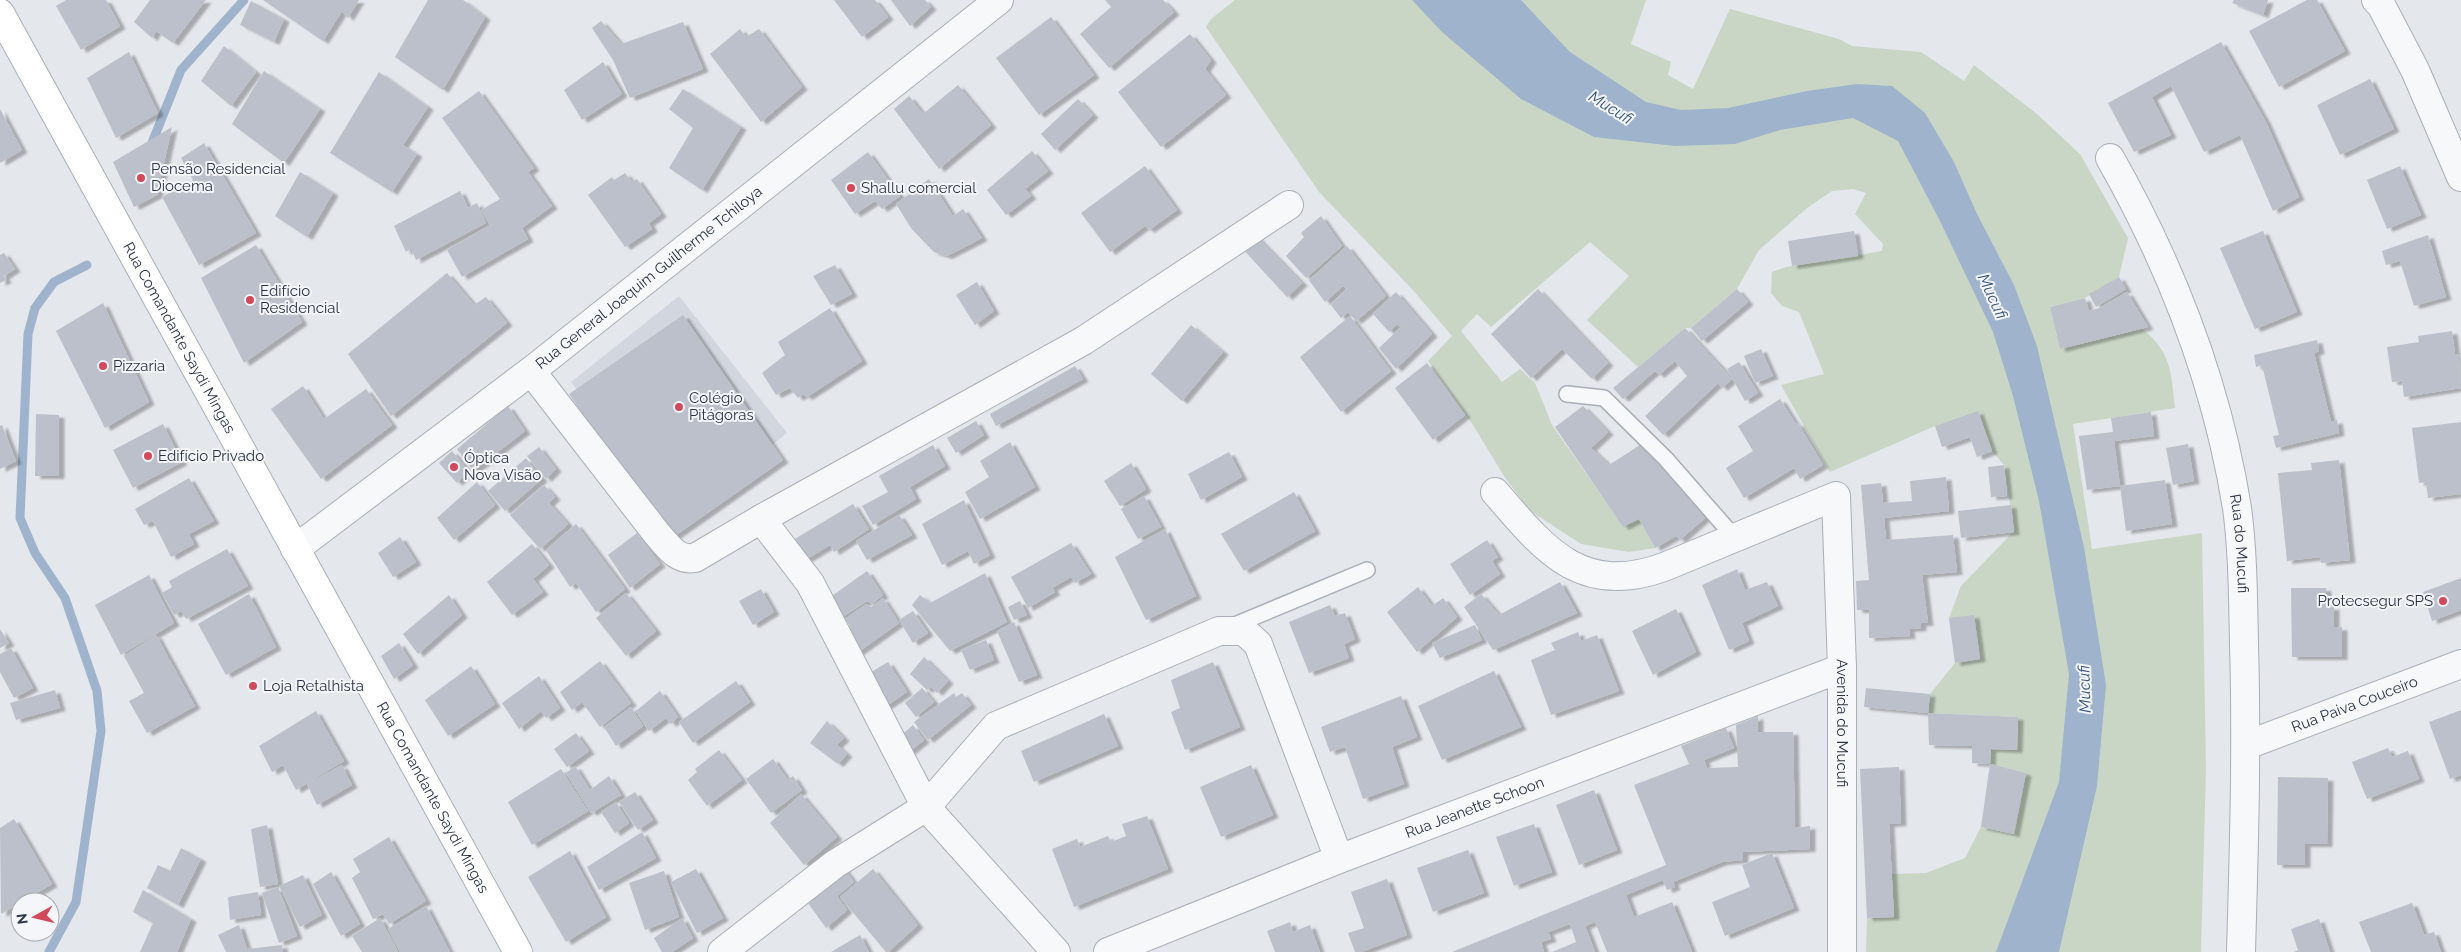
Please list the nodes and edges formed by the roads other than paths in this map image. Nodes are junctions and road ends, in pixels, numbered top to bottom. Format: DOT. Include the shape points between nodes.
graph roads {
  1 [pos="999,0"];
  2 [pos="2381,2"];
  3 [pos="0,13"];
  4 [pos="2110,158"];
  5 [pos="2461,177"];
  6 [pos="1289,205"];
  7 [pos="531,371"];
  8 [pos="1567,394"];
  9 [pos="1495,492"];
  10 [pos="761,519"];
  11 [pos="1735,538"];
  12 [pos="295,549"];
  13 [pos="1367,570"];
  14 [pos="1219,631"];
  15 [pos="2461,664"];
  16 [pos="1842,668"];
  17 [pos="2247,745"];
  18 [pos="926,807"];
  19 [pos="1339,859"];
  20 [pos="1835,949"];
  21 [pos="518,952"];
  22 [pos="722,952"];
  23 [pos="1056,952"];
  24 [pos="1108,952"];
  25 [pos="2241,952"];
  1 -- 7 [label="street, Rua General Joaquim Guilherme Tchiloya"];
  2 -- 5 [label="street" via="2415,70"];
  3 -- 12 [label="street, Rua Comandante Saydi Mingas"];
  4 -- 17 [label="street, Rua do Mucufi" via="2135,201 2182,306 2204,367 2222,434 2237,510"];
  6 -- 10 [label="street" via="1083,341"];
  7 -- 10 [label="street" via="676,554 686,560 695,558"];
  7 -- 12 [label="street, Rua General Joaquim Guilherme Tchiloya"];
  8 -- 11 [label="lane" via="1604,398 1666,459"];
  9 -- 11 [label="street" via="1525,528 1562,560 1586,573 1615,578 1642,575"];
  10 -- 18 [label="street" via="810,583"];
  11 -- 16 [label="street, Avenida do Mucufi" via="1836,496"];
  12 -- 21 [label="street, Rua Comandante Saydi Mingas"];
  13 -- 14 [label="lane"];
  14 -- 18 [label="street" via="996,726"];
  14 -- 19 [label="street" via="1244,631 1258,644"];
  15 -- 17 [label="street, Rua Paiva Couceiro"];
  16 -- 19 [label="street, Rua Jeanette Schoon"];
  16 -- 20 [label="street, Avenida do Mucufi"];
  17 -- 25 [label="street, Rua do Mucufi"];
  18 -- 22 [label="street" via="835,864"];
  18 -- 23 [label="street"];
  19 -- 24 [label="street, Rua Jeanette Schoon"];
}
